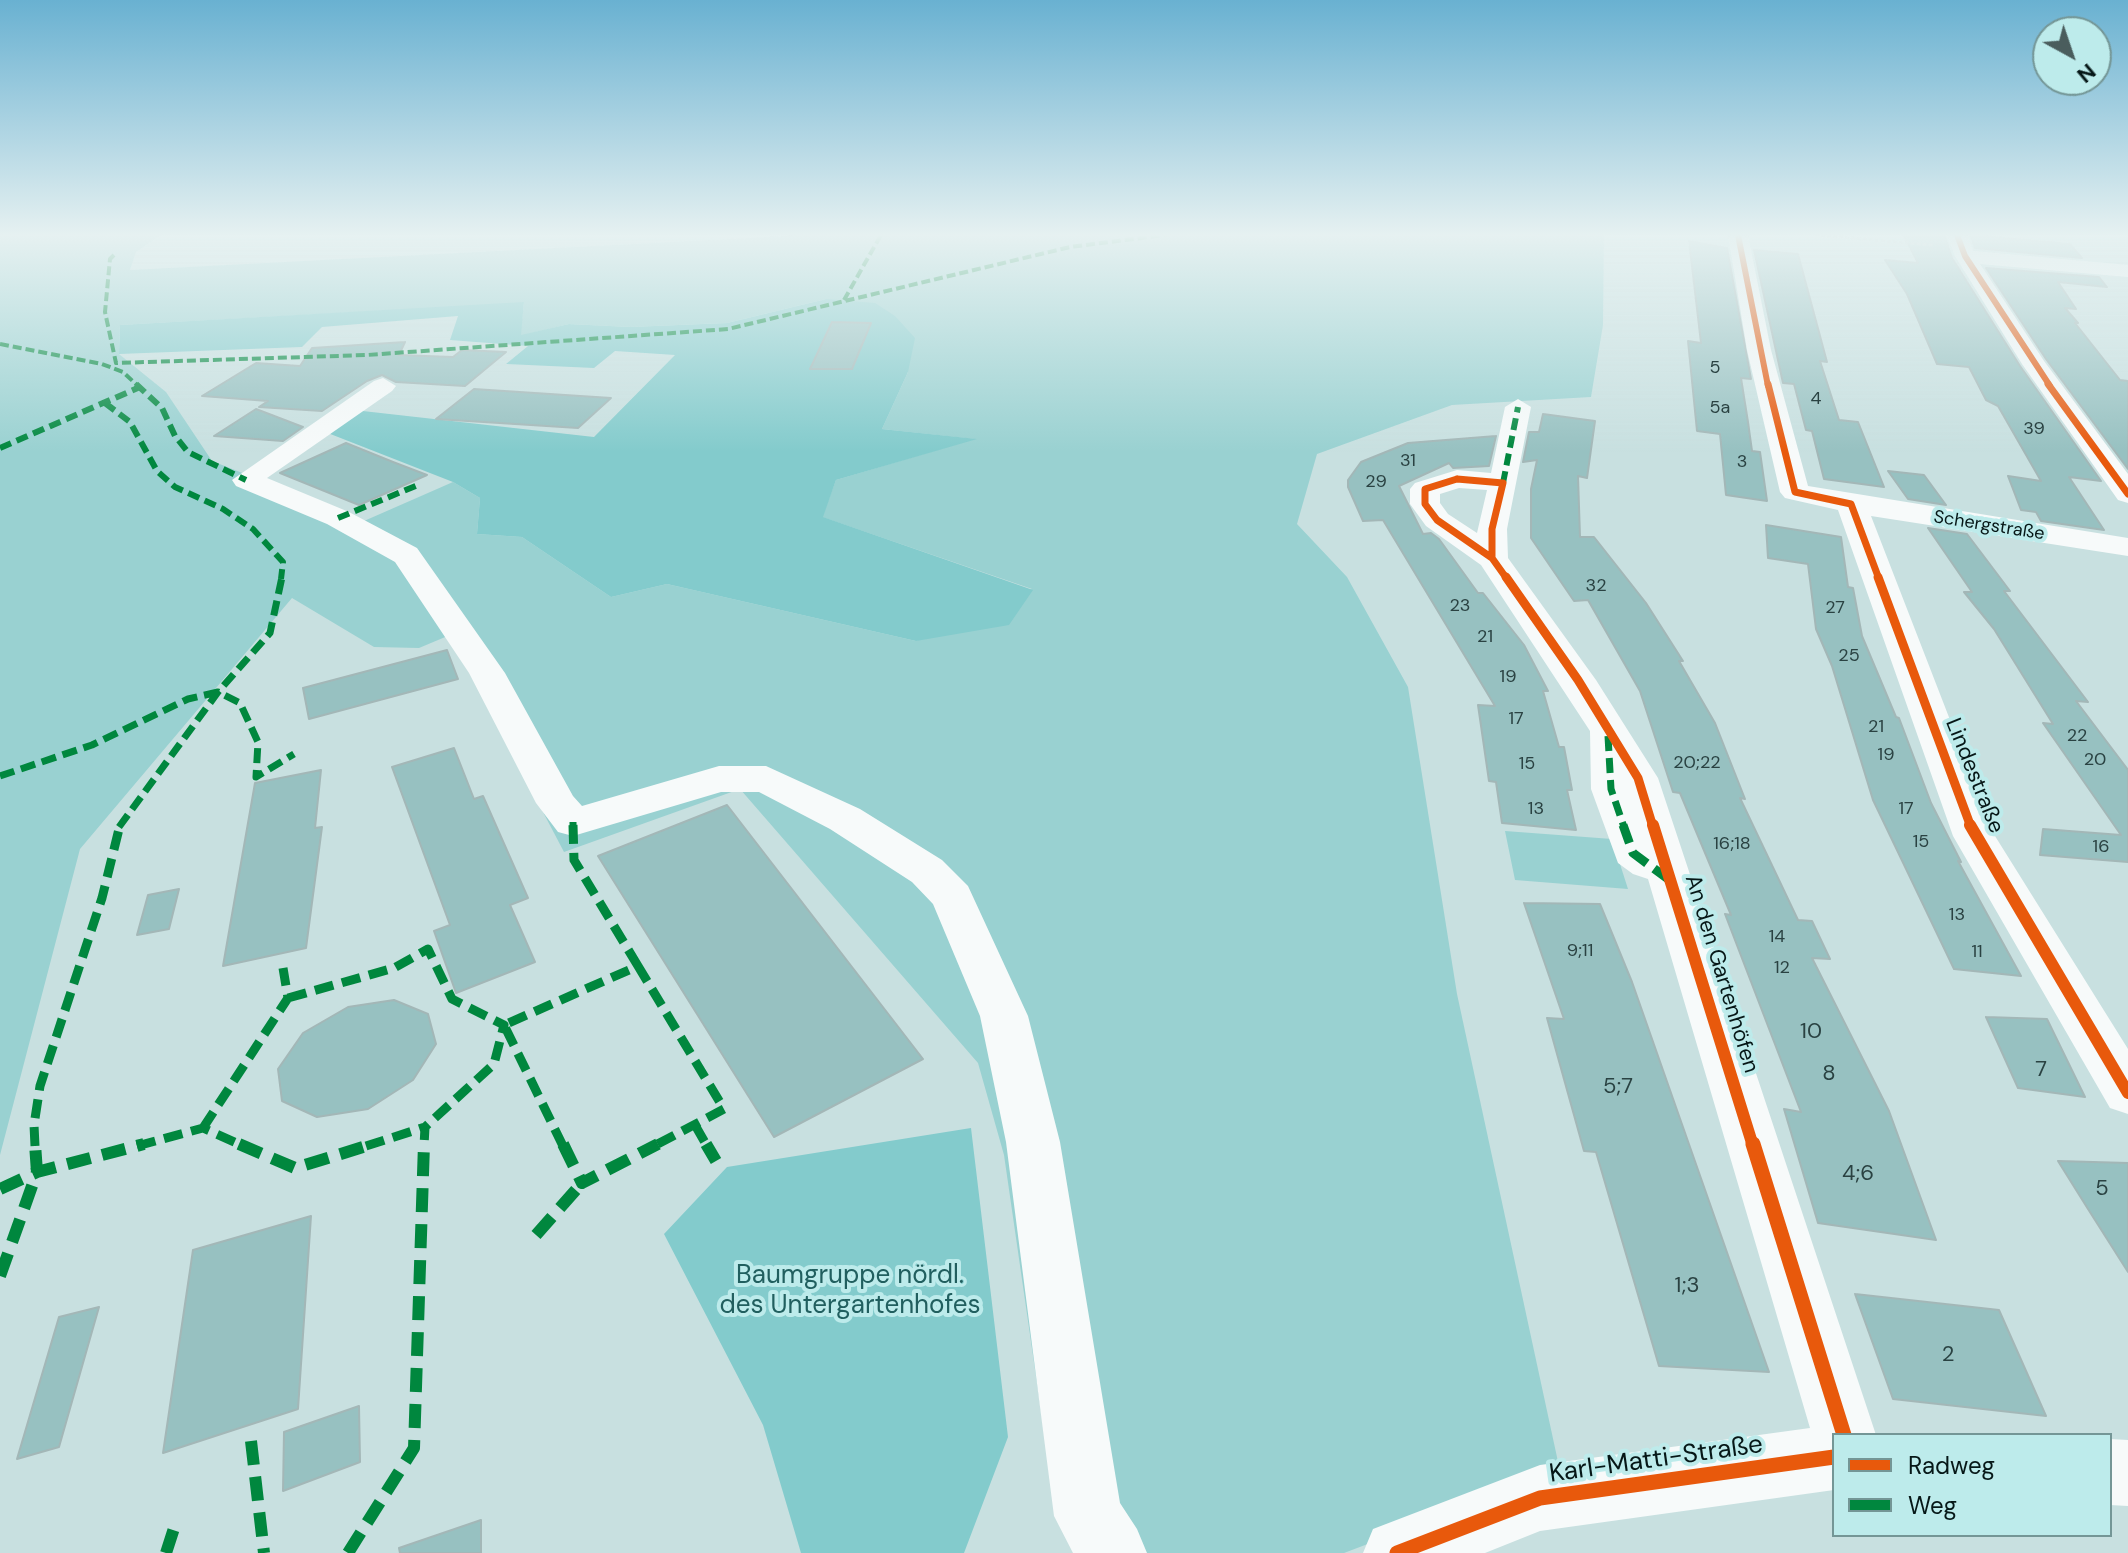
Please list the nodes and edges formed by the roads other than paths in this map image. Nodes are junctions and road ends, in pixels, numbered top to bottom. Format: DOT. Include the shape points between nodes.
graph roads {
  1 [pos="1751,307"];
  2 [pos="2000,307"];
  3 [pos="383,386"];
  4 [pos="1518,407"];
  5 [pos="1503,483"];
  6 [pos="2128,494"];
  7 [pos="1851,504"];
  8 [pos="2128,547"];
  9 [pos="1492,558"];
  10 [pos="2128,1093"];
  11 [pos="1843,1433"];
  12 [pos="1832,1457"];
  13 [pos="1113,1553"];
  14 [pos="1397,1553"];
  1 -- 7 [label="street" via="1795,492"];
  2 -- 6 [label="street"];
  3 -- 13 [label="street" via="246,480 338,518 406,555 487,673 556,803 573,822 719,779 766,779 915,863 952,897 1004,1016 1033,1142 1088,1516"];
  4 -- 5 [label="street"];
  5 -- 9 [label="street" via="1492,529"];
  5 -- 9 [label="street, An den Gartenhöfen" via="1457,479 1425,489 1425,504 1437,520"];
  7 -- 8 [label="street, Schergstraße"];
  7 -- 10 [label="street, Lindestraße" via="1974,836"];
  9 -- 11 [label="street, An den Gartenhöfen" via="1578,680 1638,778"];
  12 -- 14 [label="street, Karl-Matti-Straße" via="1540,1498"];
}
